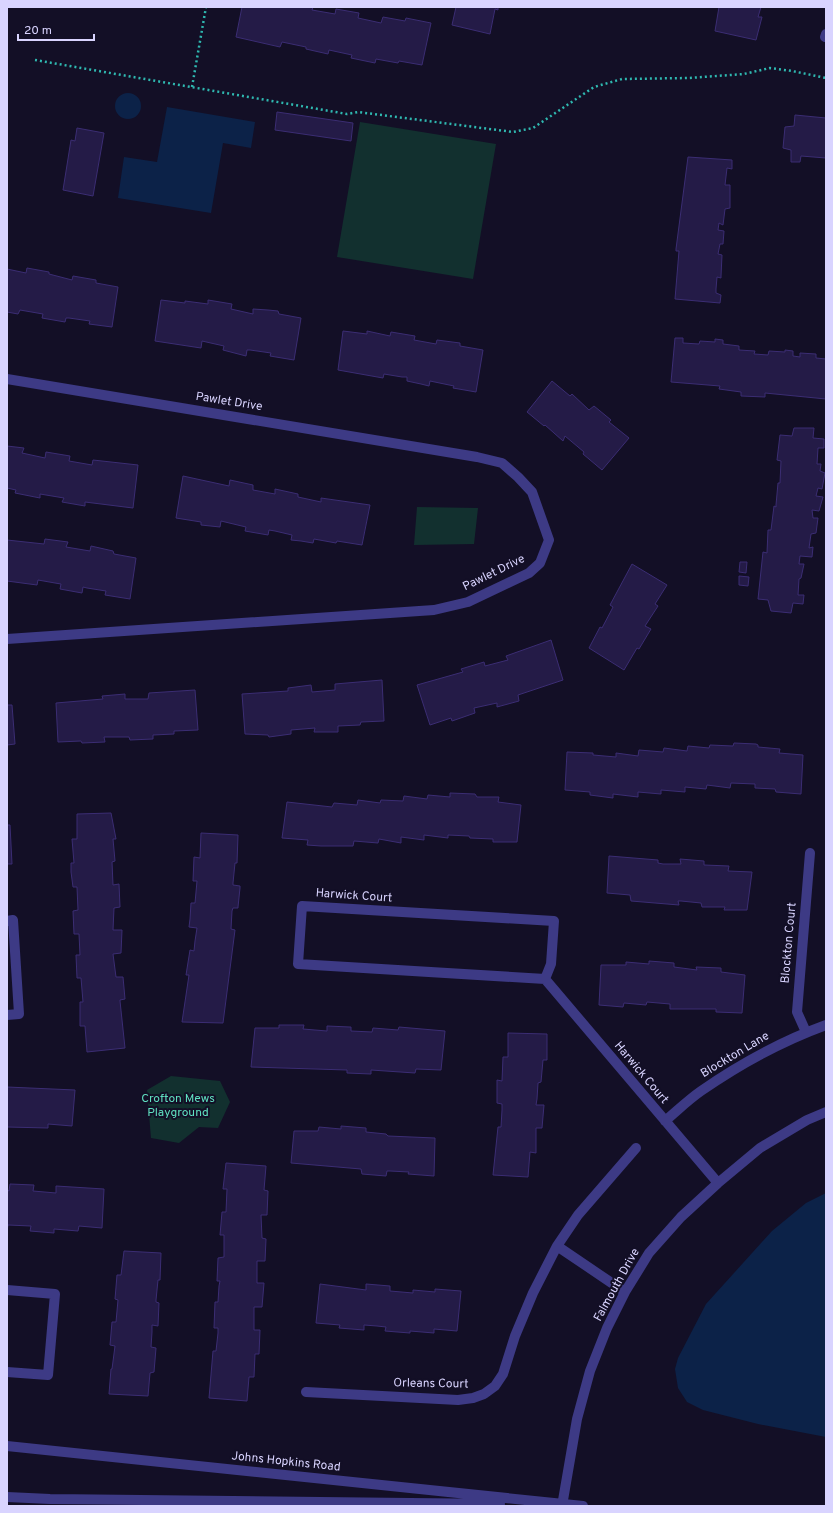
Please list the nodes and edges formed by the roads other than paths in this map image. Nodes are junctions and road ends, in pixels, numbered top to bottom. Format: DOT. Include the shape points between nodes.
graph roads {
  1 [pos="7,379"];
  2 [pos="7,639"];
  3 [pos="810,853"];
  4 [pos="7,921"];
  5 [pos="545,979"];
  6 [pos="7,1015"];
  7 [pos="826,1025"];
  8 [pos="806,1032"];
  9 [pos="826,1112"];
  10 [pos="665,1121"];
  11 [pos="636,1148"];
  12 [pos="718,1183"];
  13 [pos="557,1246"];
  14 [pos="7,1290"];
  15 [pos="625,1292"];
  16 [pos="7,1372"];
  17 [pos="306,1392"];
  18 [pos="7,1446"];
  19 [pos="7,1497"];
  20 [pos="52,1502"];
  21 [pos="562,1505"];
  22 [pos="582,1506"];
  1 -- 2 [label="street, Pawlet Drive" via="502,463 532,492 549,540 540,563 529,573 468,602 434,610"];
  3 -- 8 [label="street, Blockton Court" via="797,1012"];
  4 -- 6 [label="street" via="13,920 20,1014"];
  5 -- 5 [label="street, Harwick Court" via="298,964 302,906 554,922 551,964"];
  5 -- 10 [label="street, Harwick Court"];
  7 -- 8 [label="street, Blockton Lane"];
  8 -- 10 [label="street, Blockton Lane" via="738,1067 700,1092"];
  9 -- 12 [label="street, Falmouth Drive" via="807,1120 760,1148"];
  10 -- 12 [label="street, Harwick Court"];
  11 -- 13 [label="street, Orleans Court" via="578,1215"];
  12 -- 15 [label="street, Falmouth Drive" via="681,1217 649,1253"];
  13 -- 15 [label="street"];
  13 -- 17 [label="street, Orleans Court" via="533,1293 503,1374 495,1386 484,1394 458,1400"];
  14 -- 16 [label="street" via="55,1294 48,1375"];
  15 -- 21 [label="street, Falmouth Drive" via="590,1371 577,1419"];
  18 -- 21 [label="street, Johns Hopkins Road"];
  19 -- 20 [label="street, Johns Hopkins Road"];
  20 -- 21 [label="street, Johns Hopkins Road"];
  21 -- 22 [label="street, Johns Hopkins Road"];
}
